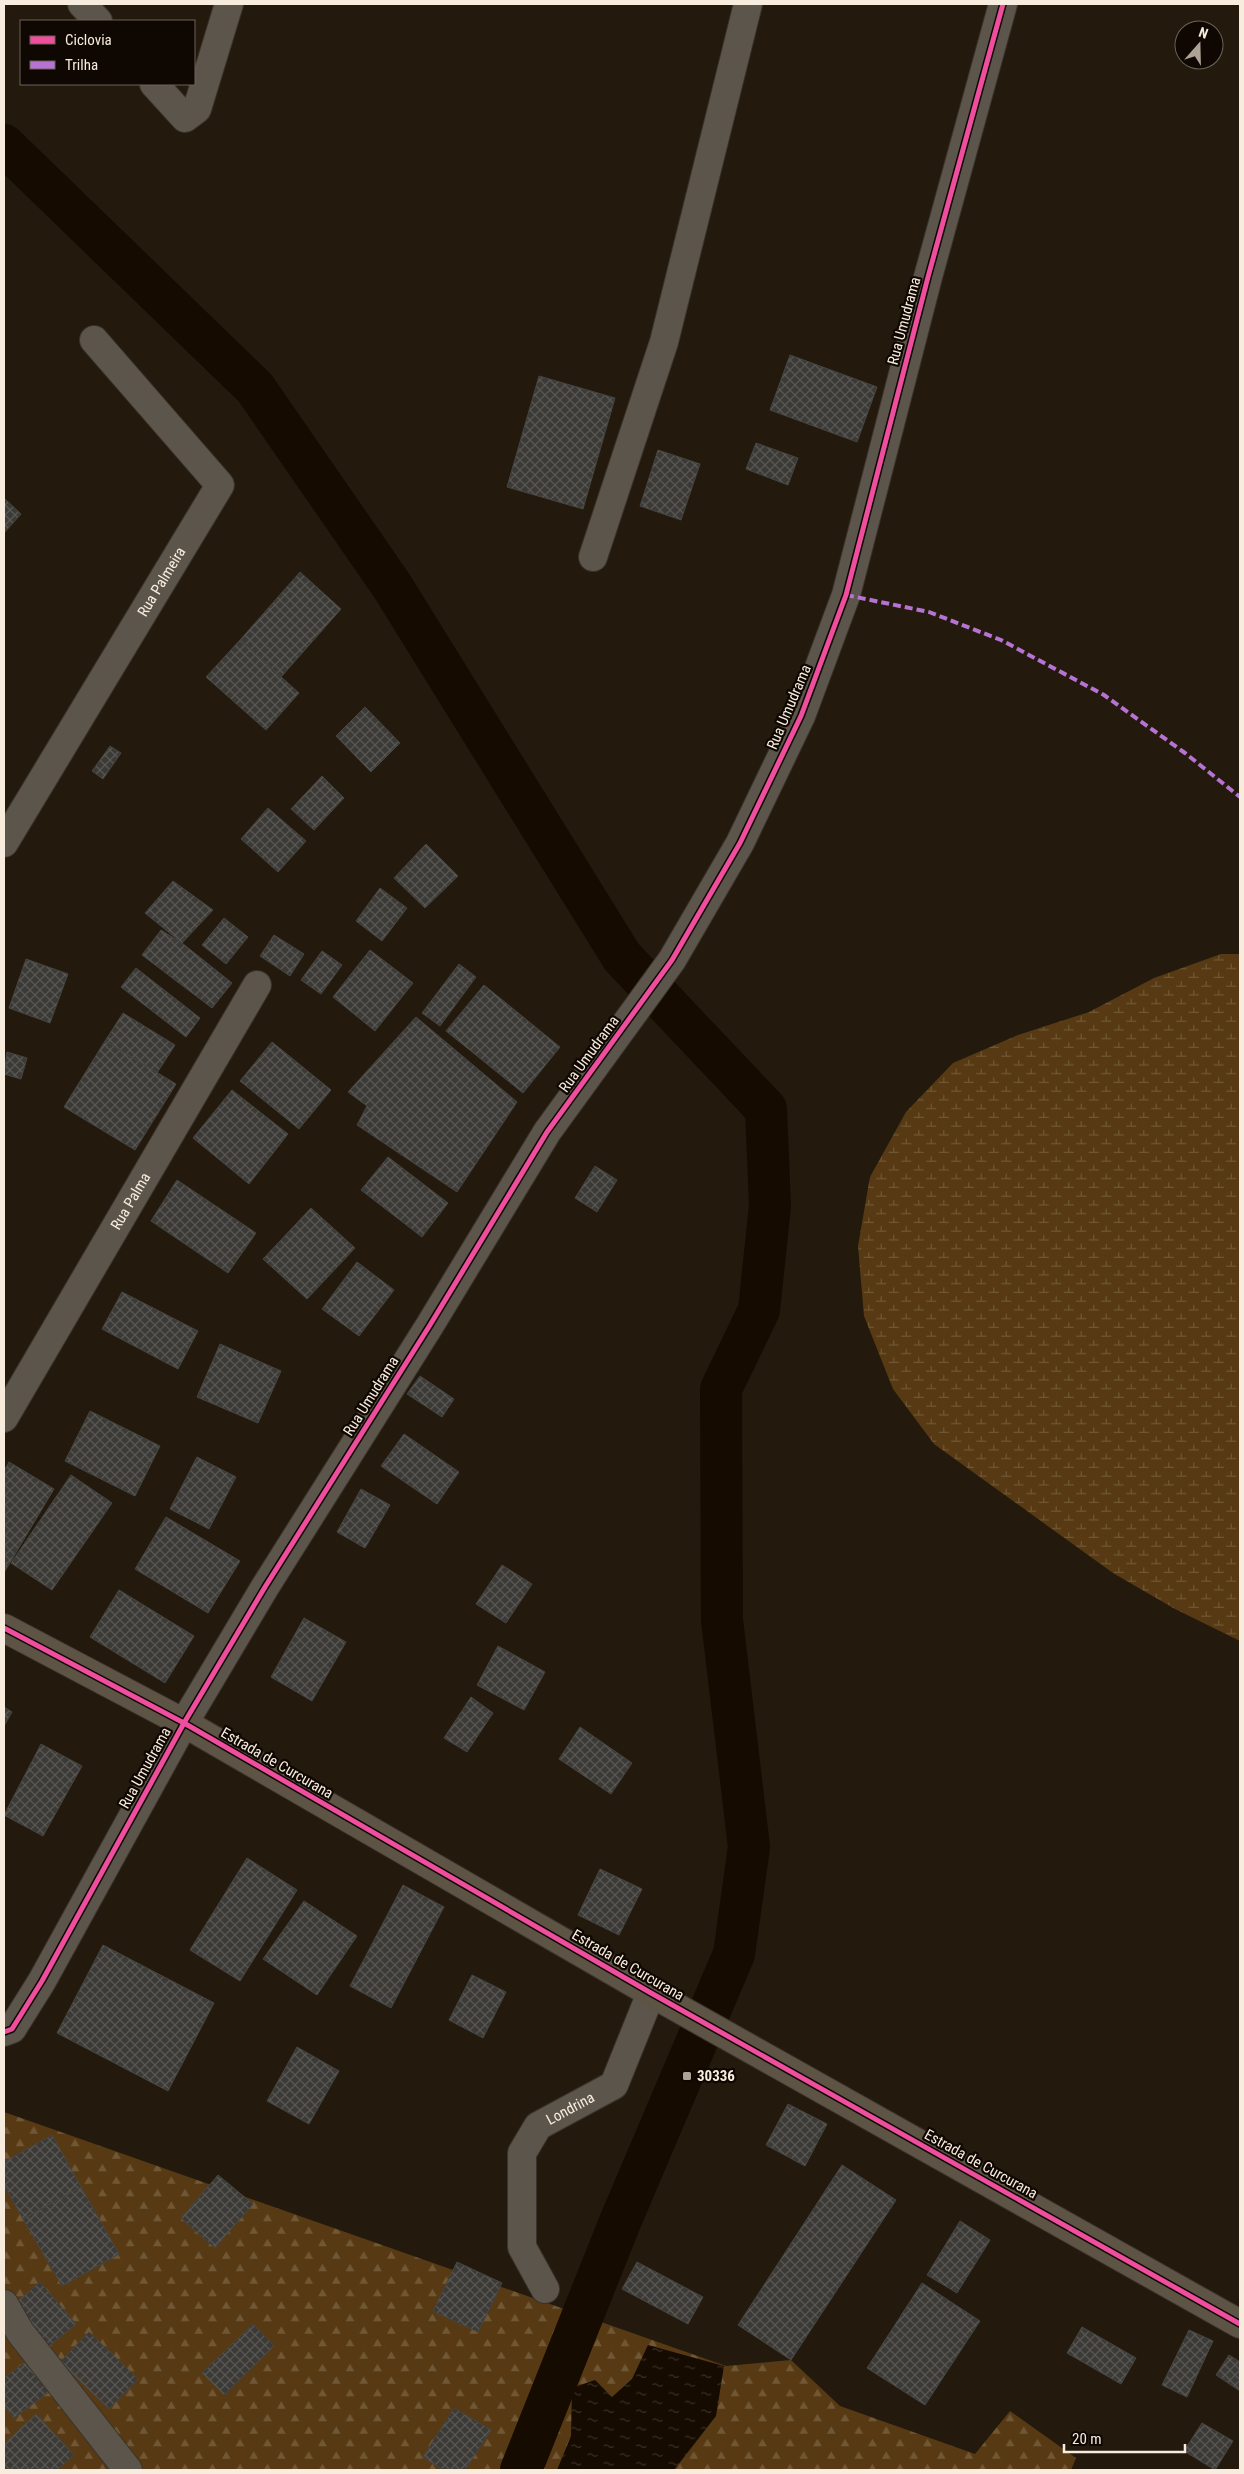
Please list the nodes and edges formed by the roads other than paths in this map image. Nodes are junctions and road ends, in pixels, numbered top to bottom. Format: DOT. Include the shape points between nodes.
graph roads {
  1 [pos="82,4"];
  2 [pos="229,4"];
  3 [pos="748,4"];
  4 [pos="1003,4"];
  5 [pos="97,20"];
  6 [pos="155,85"];
  7 [pos="94,340"];
  8 [pos="593,557"];
  9 [pos="4,842"];
  10 [pos="257,985"];
  11 [pos="4,1418"];
  12 [pos="4,1628"];
  13 [pos="184,1724"];
  14 [pos="662,1999"];
  15 [pos="4,2032"];
  16 [pos="545,2289"];
  17 [pos="4,2304"];
  18 [pos="1240,2324"];
  19 [pos="128,2470"];
  1 -- 5 [label="street"];
  2 -- 6 [label="street" via="196,109 185,118"];
  3 -- 8 [label="street" via="664,342"];
  4 -- 13 [label="street, Rua Umudrama" via="846,595 801,716 740,843 672,960 547,1132 425,1334 265,1587"];
  7 -- 9 [label="street, Rua Palmeira" via="220,485"];
  10 -- 11 [label="street, Rua Palma"];
  12 -- 13 [label="main road, Estrada de Curcurana"];
  13 -- 14 [label="main road, Estrada de Curcurana"];
  13 -- 15 [label="street, Rua Umudrama" via="42,1981 12,2029"];
  14 -- 16 [label="street, Londrina" via="614,2085 538,2126 522,2153 522,2247"];
  14 -- 18 [label="main road, Estrada de Curcurana"];
  17 -- 19 [label="street" via="20,2332"];
}
